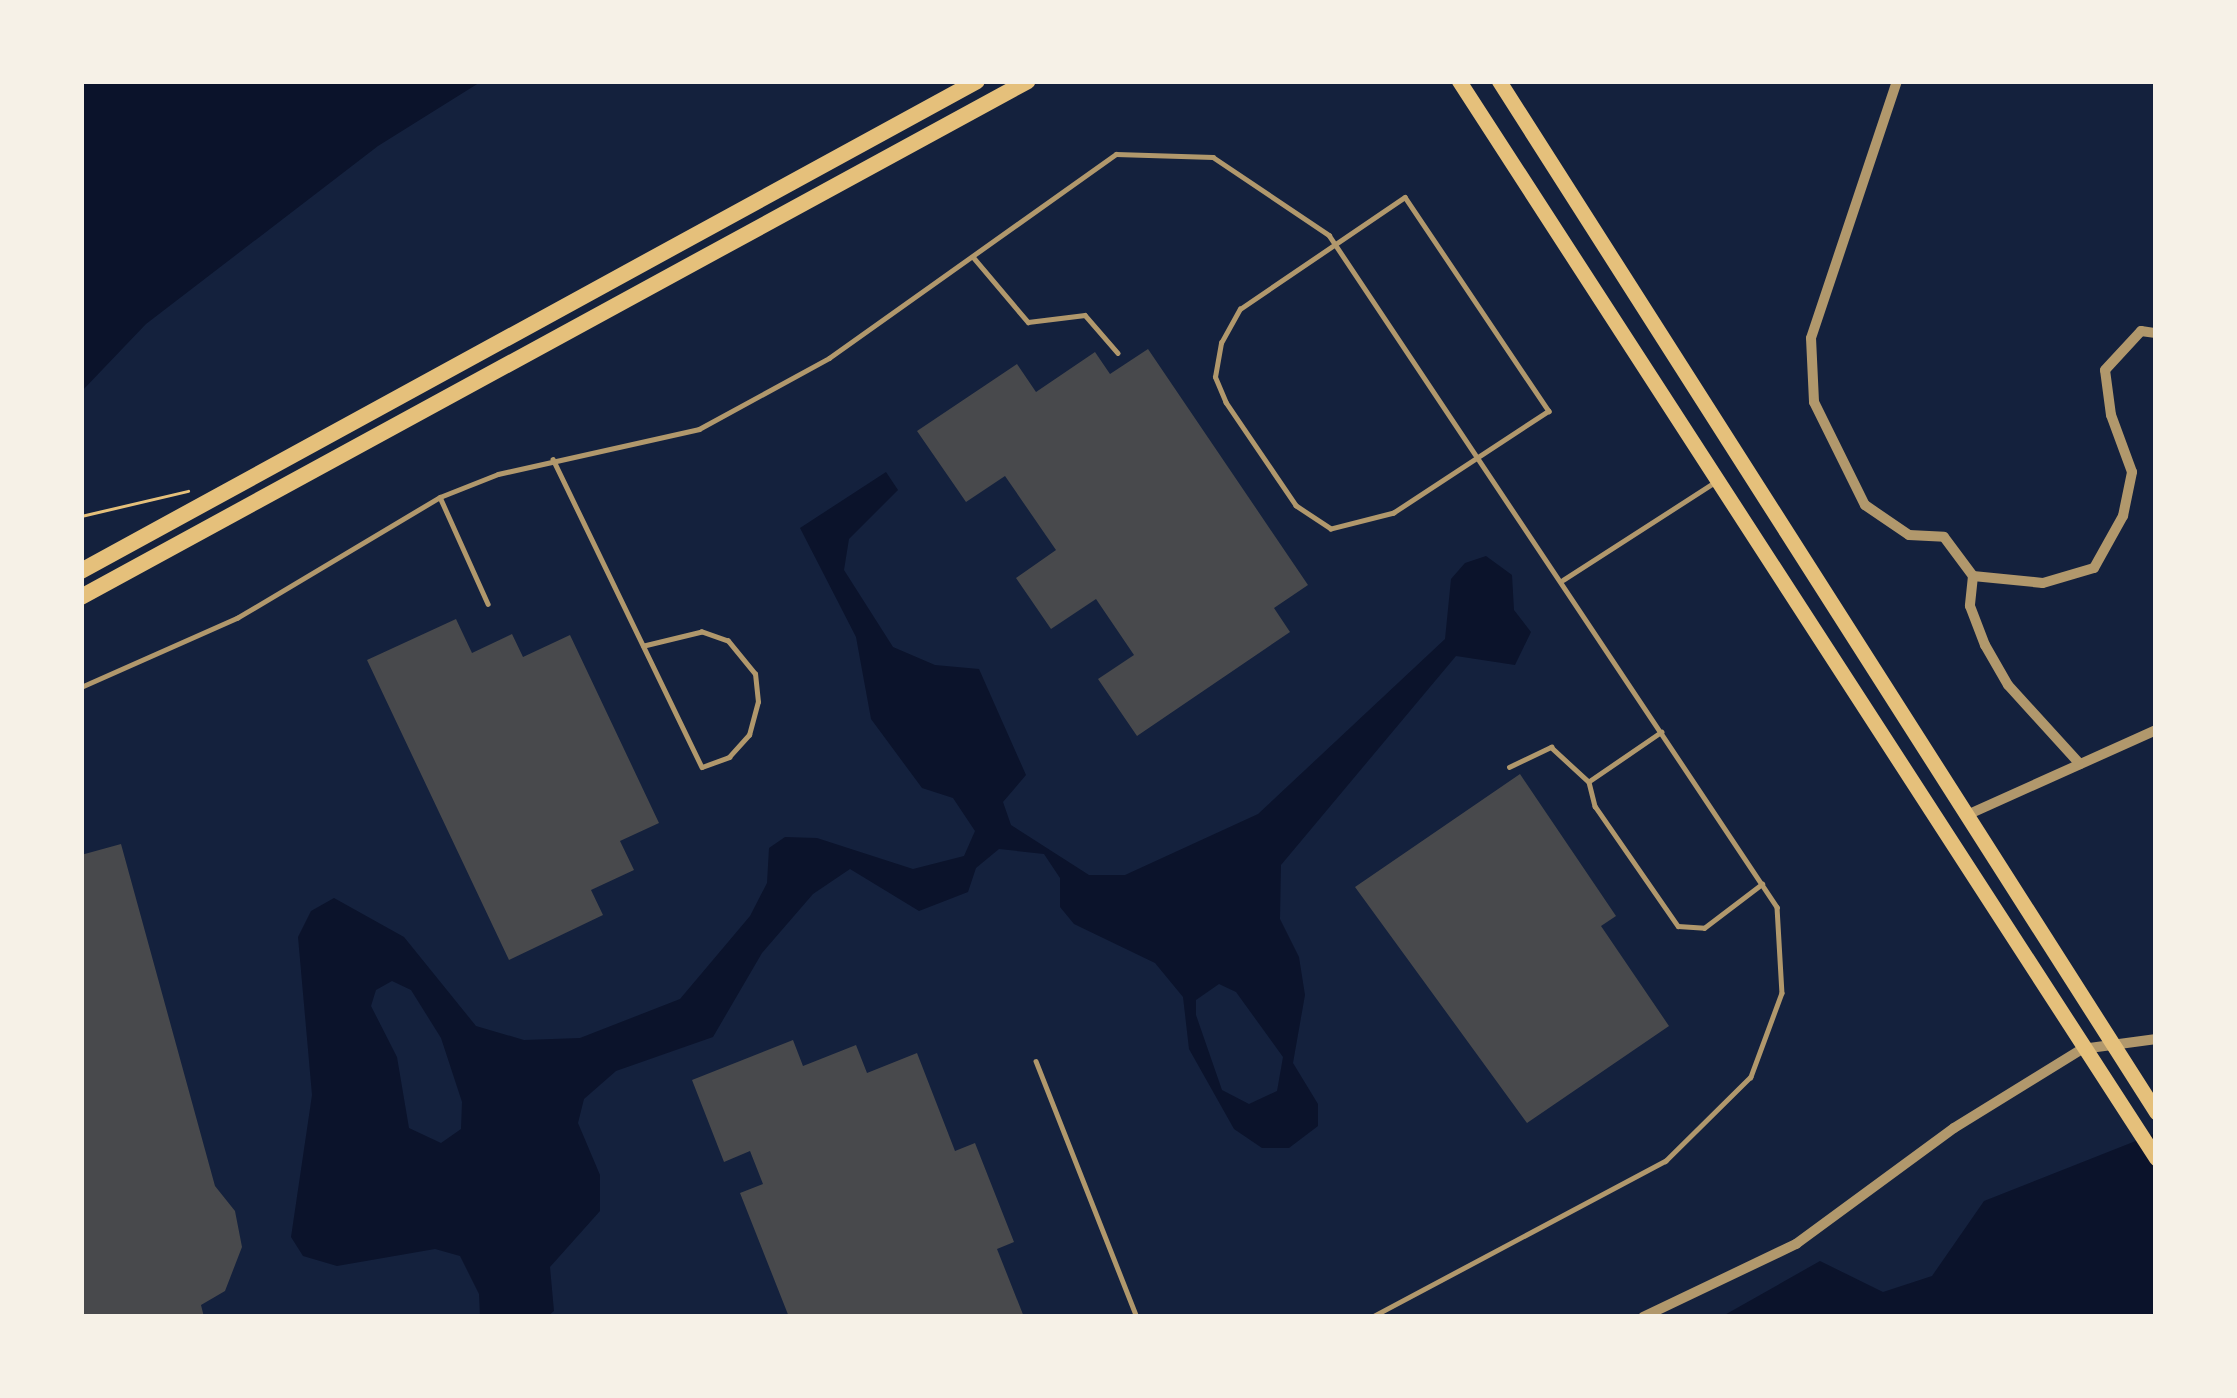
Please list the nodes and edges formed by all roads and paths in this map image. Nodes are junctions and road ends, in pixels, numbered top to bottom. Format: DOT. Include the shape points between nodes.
graph roads {
  1 [pos="976,81"];
  2 [pos="1028,81"];
  3 [pos="1459,81"];
  4 [pos="1499,81"];
  5 [pos="1897,81"];
  6 [pos="1338,249"];
  7 [pos="974,258"];
  8 [pos="2156,333"];
  9 [pos="1118,353"];
  10 [pos="553,459"];
  11 [pos="1480,460"];
  12 [pos="1715,482"];
  13 [pos="196,490"];
  14 [pos="440,497"];
  15 [pos="81,516"];
  16 [pos="81,571"];
  17 [pos="1973,576"];
  18 [pos="1562,581"];
  19 [pos="81,597"];
  20 [pos="488,604"];
  21 [pos="644,646"];
  22 [pos="81,687"];
  23 [pos="2156,730"];
  24 [pos="1662,732"];
  25 [pos="2080,764"];
  26 [pos="1509,767"];
  27 [pos="1589,782"];
  28 [pos="1967,815"];
  29 [pos="1762,884"];
  30 [pos="2156,1040"];
  31 [pos="2114,1041"];
  32 [pos="2082,1049"];
  33 [pos="1036,1061"];
  34 [pos="2156,1112"];
  35 [pos="2156,1158"];
  36 [pos="1137,1317"];
  37 [pos="1372,1317"];
  38 [pos="1643,1317"];
  1 -- 16 [label="main road"];
  2 -- 19 [label="main road"];
  3 -- 12 [label="main road"];
  4 -- 28 [label="main road"];
  5 -- 17 [label="street" via="1811,338 1814,402 1865,506 1909,535 1944,537"];
  6 -- 7 [label="lane" via="1214,157 1116,154"];
  6 -- 11 [label="lane"];
  6 -- 11 [label="lane" via="1406,197 1549,411"];
  6 -- 11 [label="lane" via="1240,309 1215,376 1237,420 1296,506 1331,529 1394,514"];
  7 -- 9 [label="lane" via="1028,322 1085,315"];
  7 -- 10 [label="lane" via="829,358 699,429"];
  8 -- 17 [label="street" via="2141,331 2105,370 2110,415 2132,472 2123,516 2094,568 2043,583"];
  10 -- 14 [label="lane"];
  10 -- 21 [label="lane"];
  11 -- 18 [label="lane"];
  12 -- 18 [label="lane"];
  12 -- 32 [label="main road"];
  13 -- 15 [label="path"];
  14 -- 20 [label="lane"];
  14 -- 22 [label="lane" via="237,619"];
  17 -- 25 [label="street" via="1970,606 1985,645 2008,685"];
  18 -- 24 [label="lane"];
  21 -- 21 [label="lane" via="703,767 729,758 749,735 755,674 728,640 702,632"];
  23 -- 25 [label="street"];
  24 -- 27 [label="lane"];
  24 -- 29 [label="lane"];
  25 -- 28 [label="street"];
  26 -- 27 [label="lane" via="1551,747"];
  27 -- 29 [label="lane" via="1595,806 1678,926 1704,928"];
  28 -- 31 [label="main road"];
  29 -- 37 [label="lane" via="1777,907 1782,993 1751,1077 1666,1161"];
  30 -- 31 [label="street"];
  31 -- 32 [label="street"];
  31 -- 34 [label="main road"];
  32 -- 35 [label="main road"];
  32 -- 38 [label="street" via="1954,1128 1796,1244"];
  33 -- 36 [label="lane"];
}
